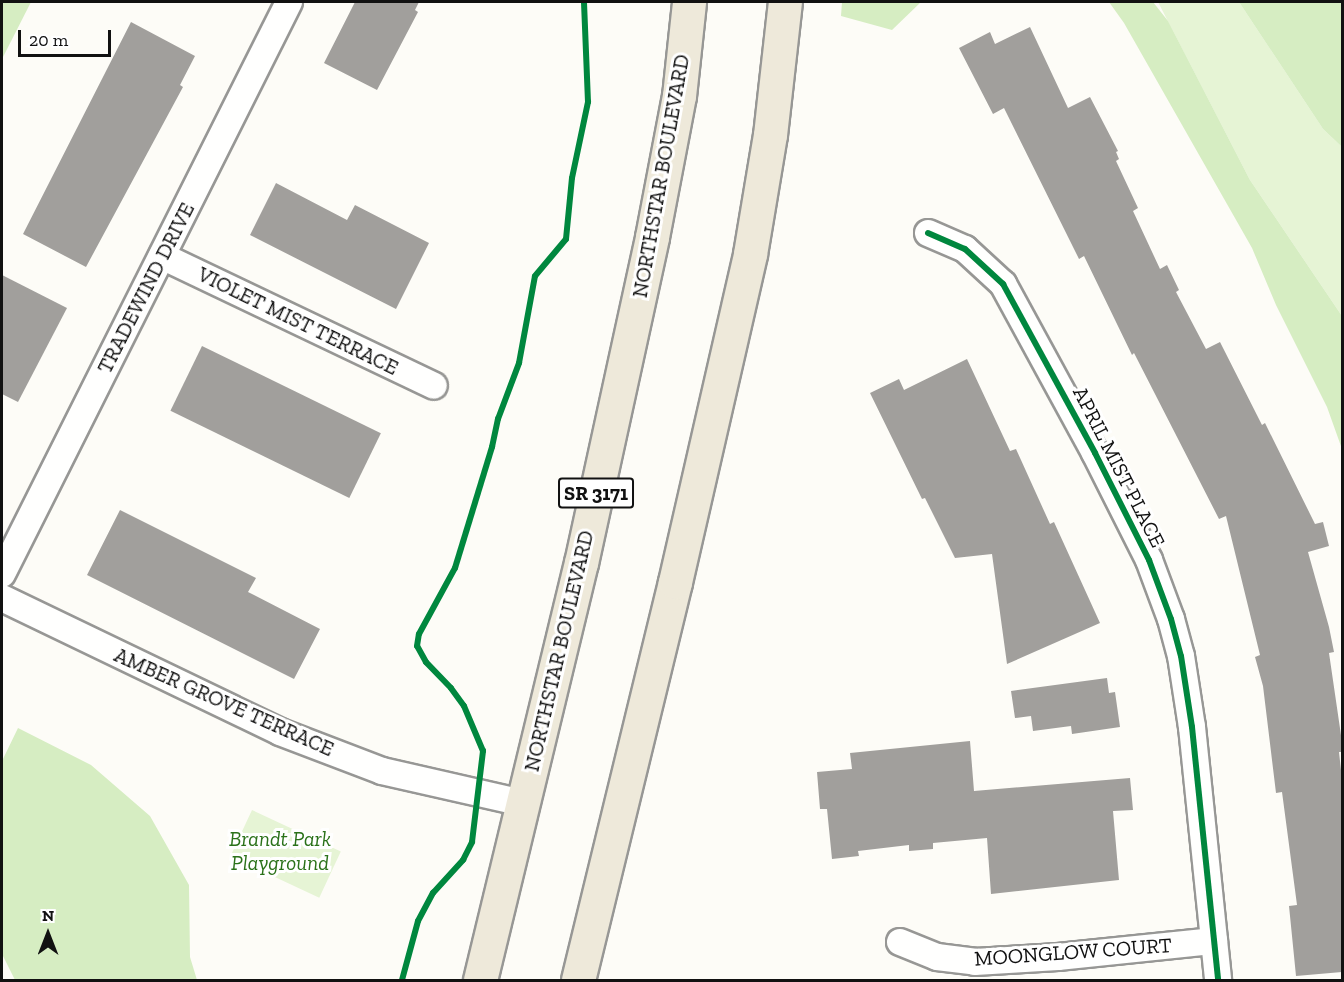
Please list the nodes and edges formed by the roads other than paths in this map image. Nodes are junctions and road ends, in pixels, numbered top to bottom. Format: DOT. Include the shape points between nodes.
graph roads {
  1 [pos="289,2"];
  2 [pos="689,2"];
  3 [pos="785,2"];
  4 [pos="928,233"];
  5 [pos="162,256"];
  6 [pos="434,386"];
  7 [pos="2,574"];
  8 [pos="2,598"];
  9 [pos="523,803"];
  10 [pos="1214,941"];
  11 [pos="900,942"];
  12 [pos="480,981"];
  13 [pos="578,981"];
  14 [pos="1218,981"];
  1 -- 5 [label="street, TRADEWIND DRIVE"];
  2 -- 9 [label="main road, NORTHSTAR BOULEVARD / SR 3171" via="679,96 652,237 581,563"];
  3 -- 13 [label="main road" via="770,135 750,254"];
  4 -- 10 [label="street, APRIL MIST PLACE" via="965,249 1003,284 1149,560 1181,656"];
  5 -- 6 [label="street, VIOLET MIST TERRACE"];
  5 -- 7 [label="street, TRADEWIND DRIVE"];
  8 -- 9 [label="street, AMBER GROVE TERRACE" via="280,732 382,771"];
  9 -- 12 [label="main road, NORTHSTAR BOULEVARD / SR 3171"];
  10 -- 11 [label="street, MOONGLOW COURT" via="975,962 937,957"];
  10 -- 14 [label="street, APRIL MIST PLACE"];
}
